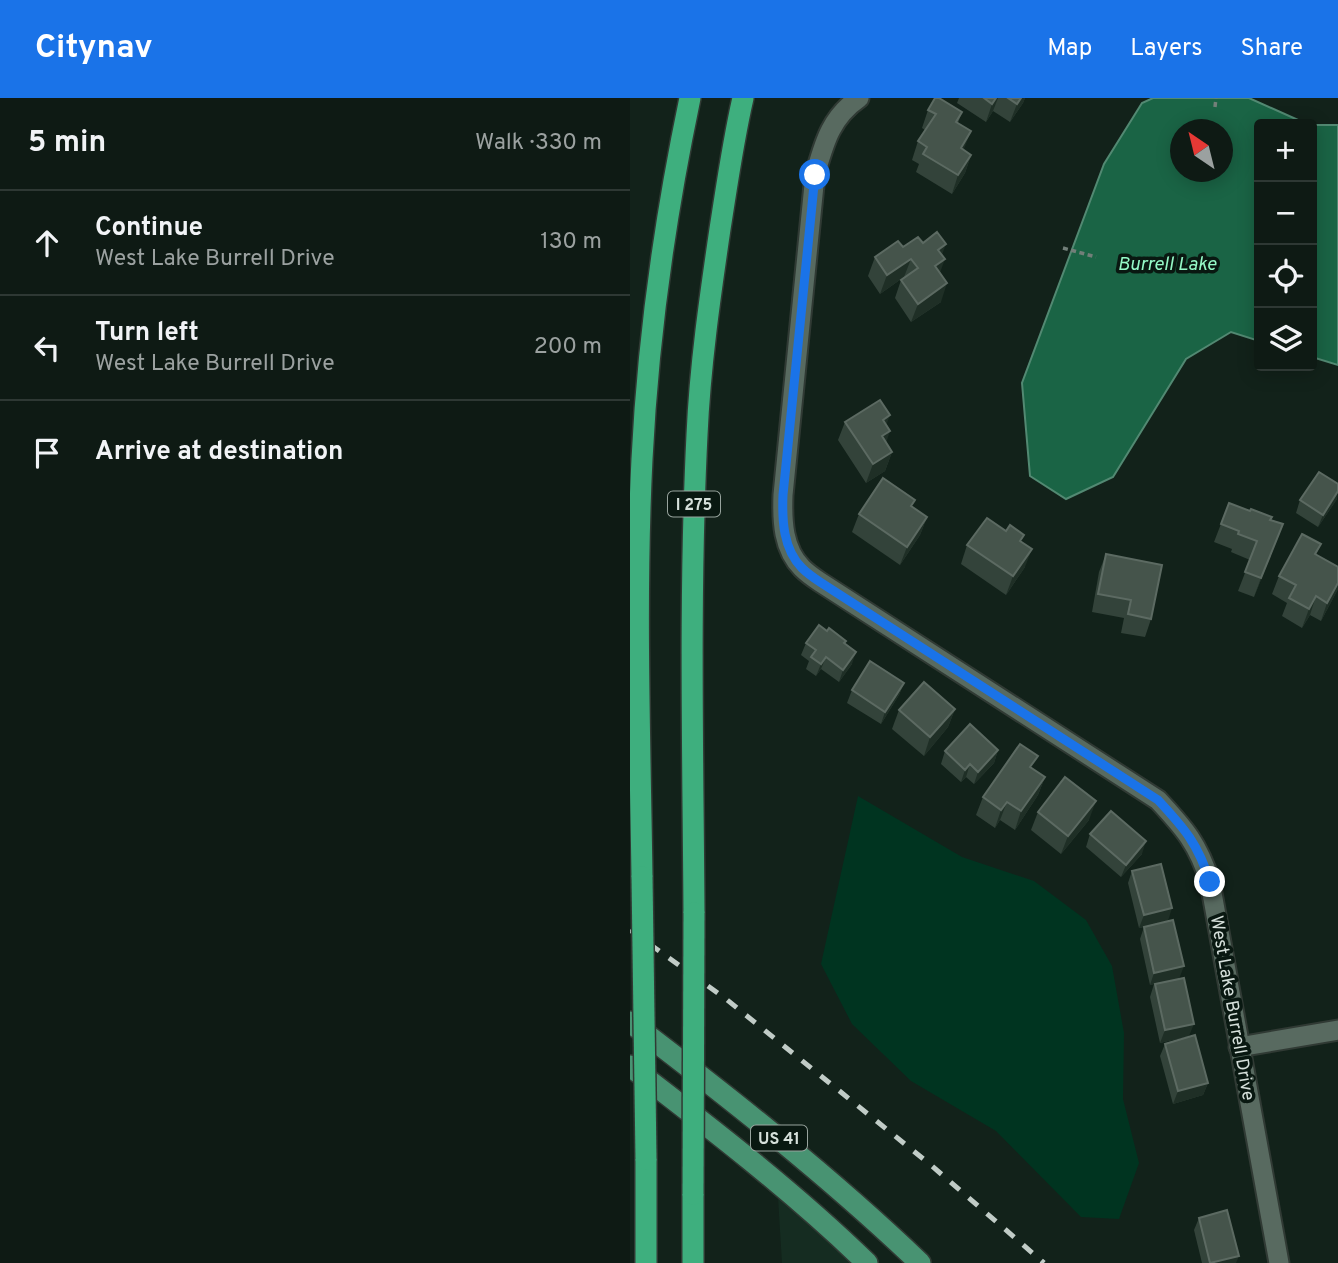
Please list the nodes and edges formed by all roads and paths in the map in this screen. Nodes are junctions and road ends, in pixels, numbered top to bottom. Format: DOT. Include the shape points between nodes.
graph roads {
  1 [pos="690,98"];
  2 [pos="743,98"];
  3 [pos="859,98"];
  4 [pos="1216,98"];
  5 [pos="1215,107"];
  6 [pos="1063,248"];
  7 [pos="1096,257"];
  8 [pos="630,1022"];
  9 [pos="1338,1030"];
  10 [pos="1239,1046"];
  11 [pos="630,1066"];
  12 [pos="646,1263"];
  13 [pos="693,1263"];
  14 [pos="867,1263"];
  15 [pos="920,1263"];
  16 [pos="1279,1263"];
  1 -- 12 [label="highway, bridge" via="656,302 642,459 639,591"];
  2 -- 13 [label="highway, I 275, bridge" via="710,300 697,432"];
  3 -- 10 [label="street, West Lake Burrell Drive" via="846,107 827,136 815,175 783,495 782,523 789,548 801,567 820,582 1158,800 1184,827 1210,882"];
  4 -- 5 [label="path"];
  6 -- 7 [label="path"];
  8 -- 15 [label="main road, US 41" via="834,1184"];
  9 -- 10 [label="street"];
  10 -- 16 [label="street, West Lake Burrell Drive"];
  11 -- 14 [label="main road, US 41" via="775,1181"];
}
